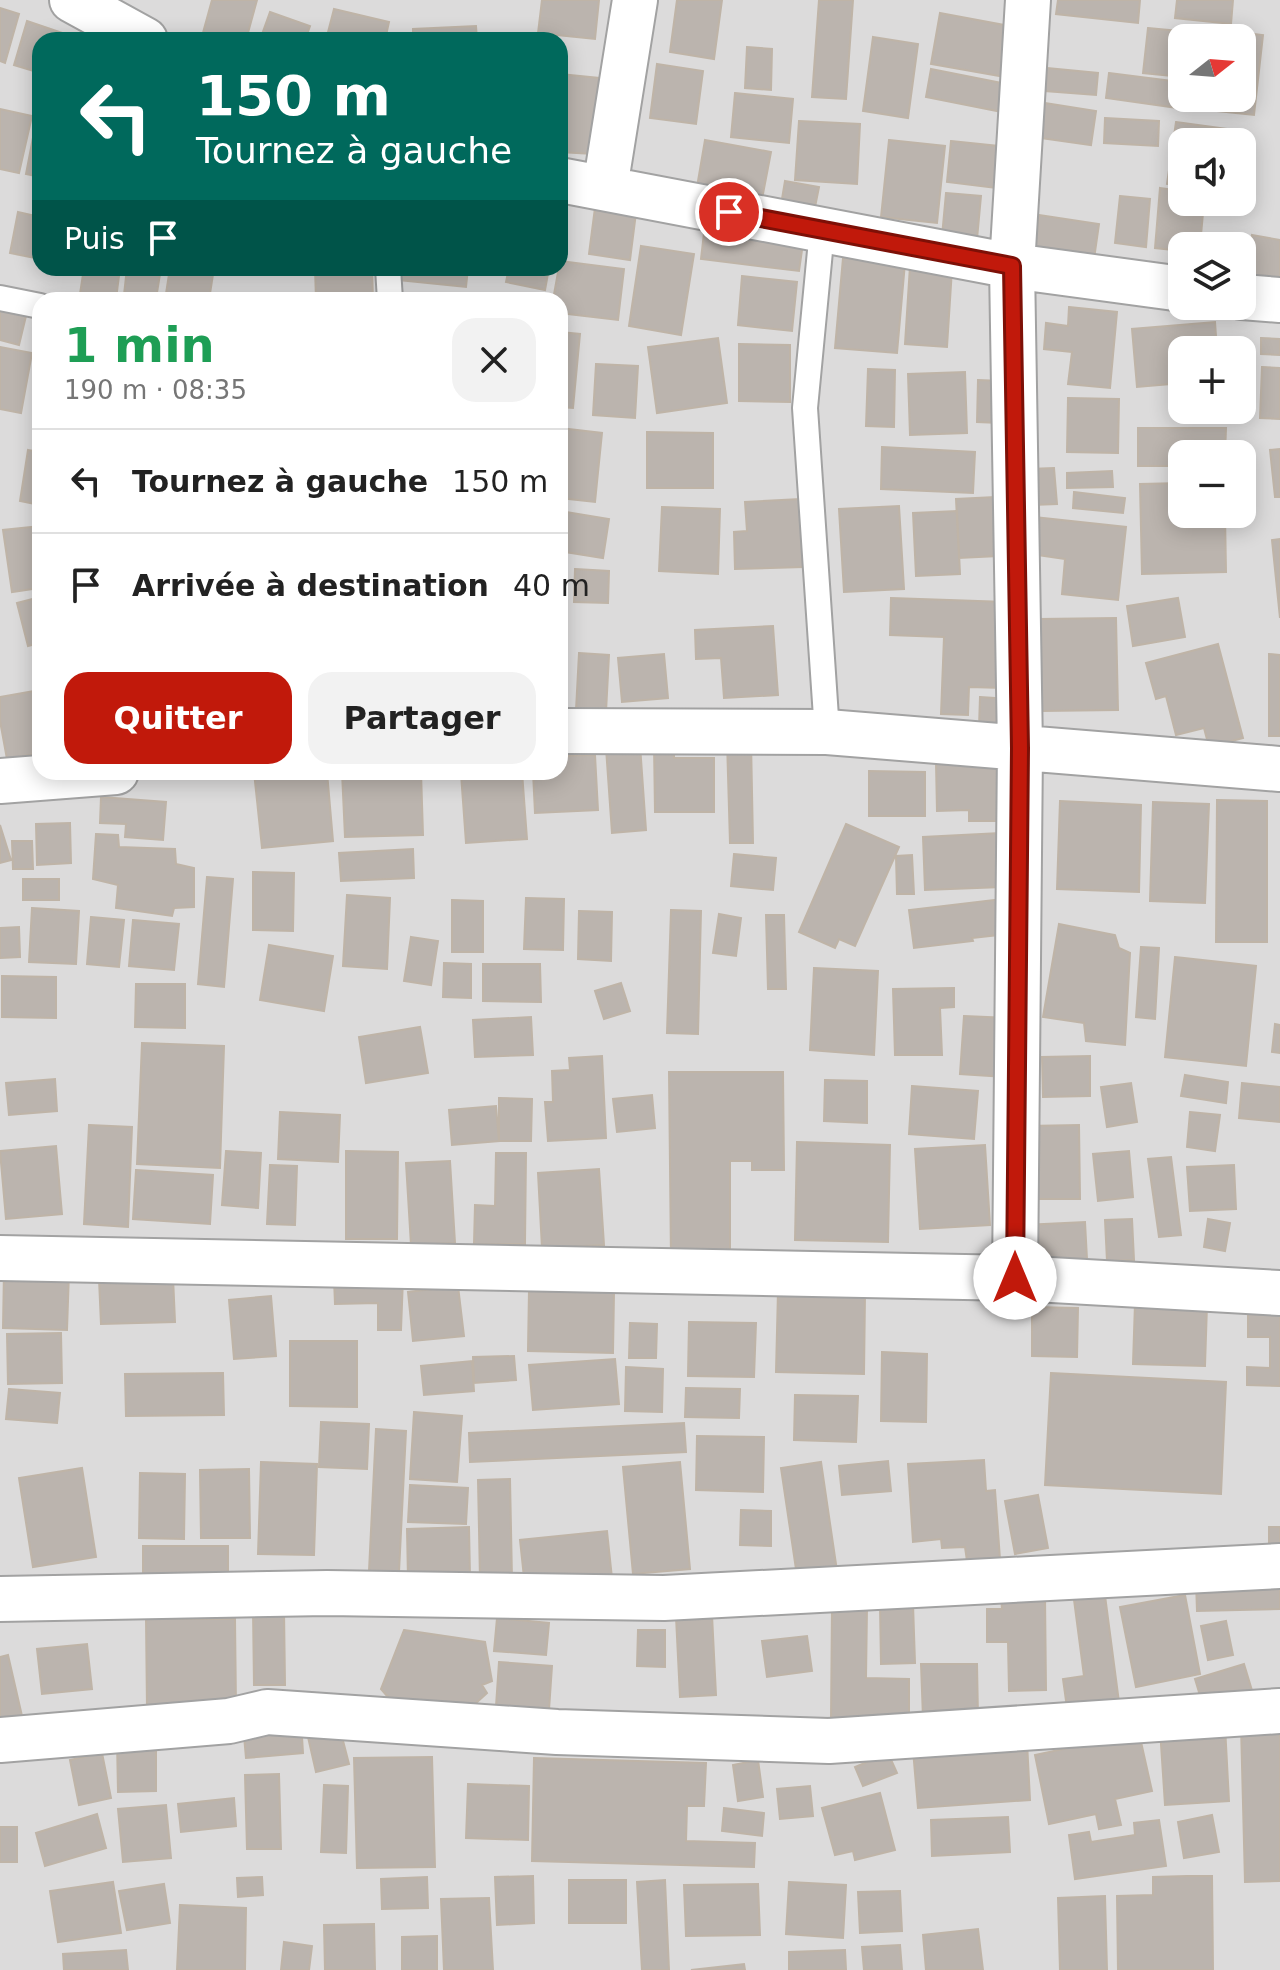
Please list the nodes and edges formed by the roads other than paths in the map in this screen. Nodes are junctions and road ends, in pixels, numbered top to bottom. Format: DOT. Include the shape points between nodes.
graph roads {
  1 [pos="72,0"];
  2 [pos="635,0"];
  3 [pos="1028,0"];
  4 [pos="130,32"];
  5 [pos="568,181"];
  6 [pos="605,188"];
  7 [pos="822,230"];
  8 [pos="1012,266"];
  9 [pos="1168,287"];
  10 [pos="0,298"];
  11 [pos="1256,298"];
  12 [pos="1280,300"];
  13 [pos="32,304"];
  14 [pos="568,731"];
  15 [pos="827,732"];
  16 [pos="1020,748"];
  17 [pos="1280,769"];
  18 [pos="32,779"];
  19 [pos="0,781"];
  20 [pos="0,1258"];
  21 [pos="1015,1278"];
  22 [pos="1280,1293"];
  23 [pos="1280,1566"];
  24 [pos="0,1599"];
  25 [pos="1280,1711"];
  26 [pos="0,1740"];
  1 -- 4 [label="street"];
  2 -- 6 [label="street"];
  3 -- 8 [label="street"];
  5 -- 6 [label="street"];
  6 -- 7 [label="street"];
  7 -- 8 [label="street"];
  7 -- 15 [label="lane" via="805,408"];
  8 -- 9 [label="street"];
  8 -- 16 [label="street"];
  10 -- 13 [label="lane"];
  11 -- 12 [label="street"];
  14 -- 15 [label="street"];
  15 -- 16 [label="street"];
  16 -- 17 [label="street"];
  16 -- 21 [label="street"];
  18 -- 19 [label="street"];
  20 -- 21 [label="street"];
  21 -- 22 [label="street"];
  23 -- 24 [label="street" via="664,1598 327,1593"];
  25 -- 26 [label="street" via="829,1741 557,1732 267,1712 229,1721"];
}
